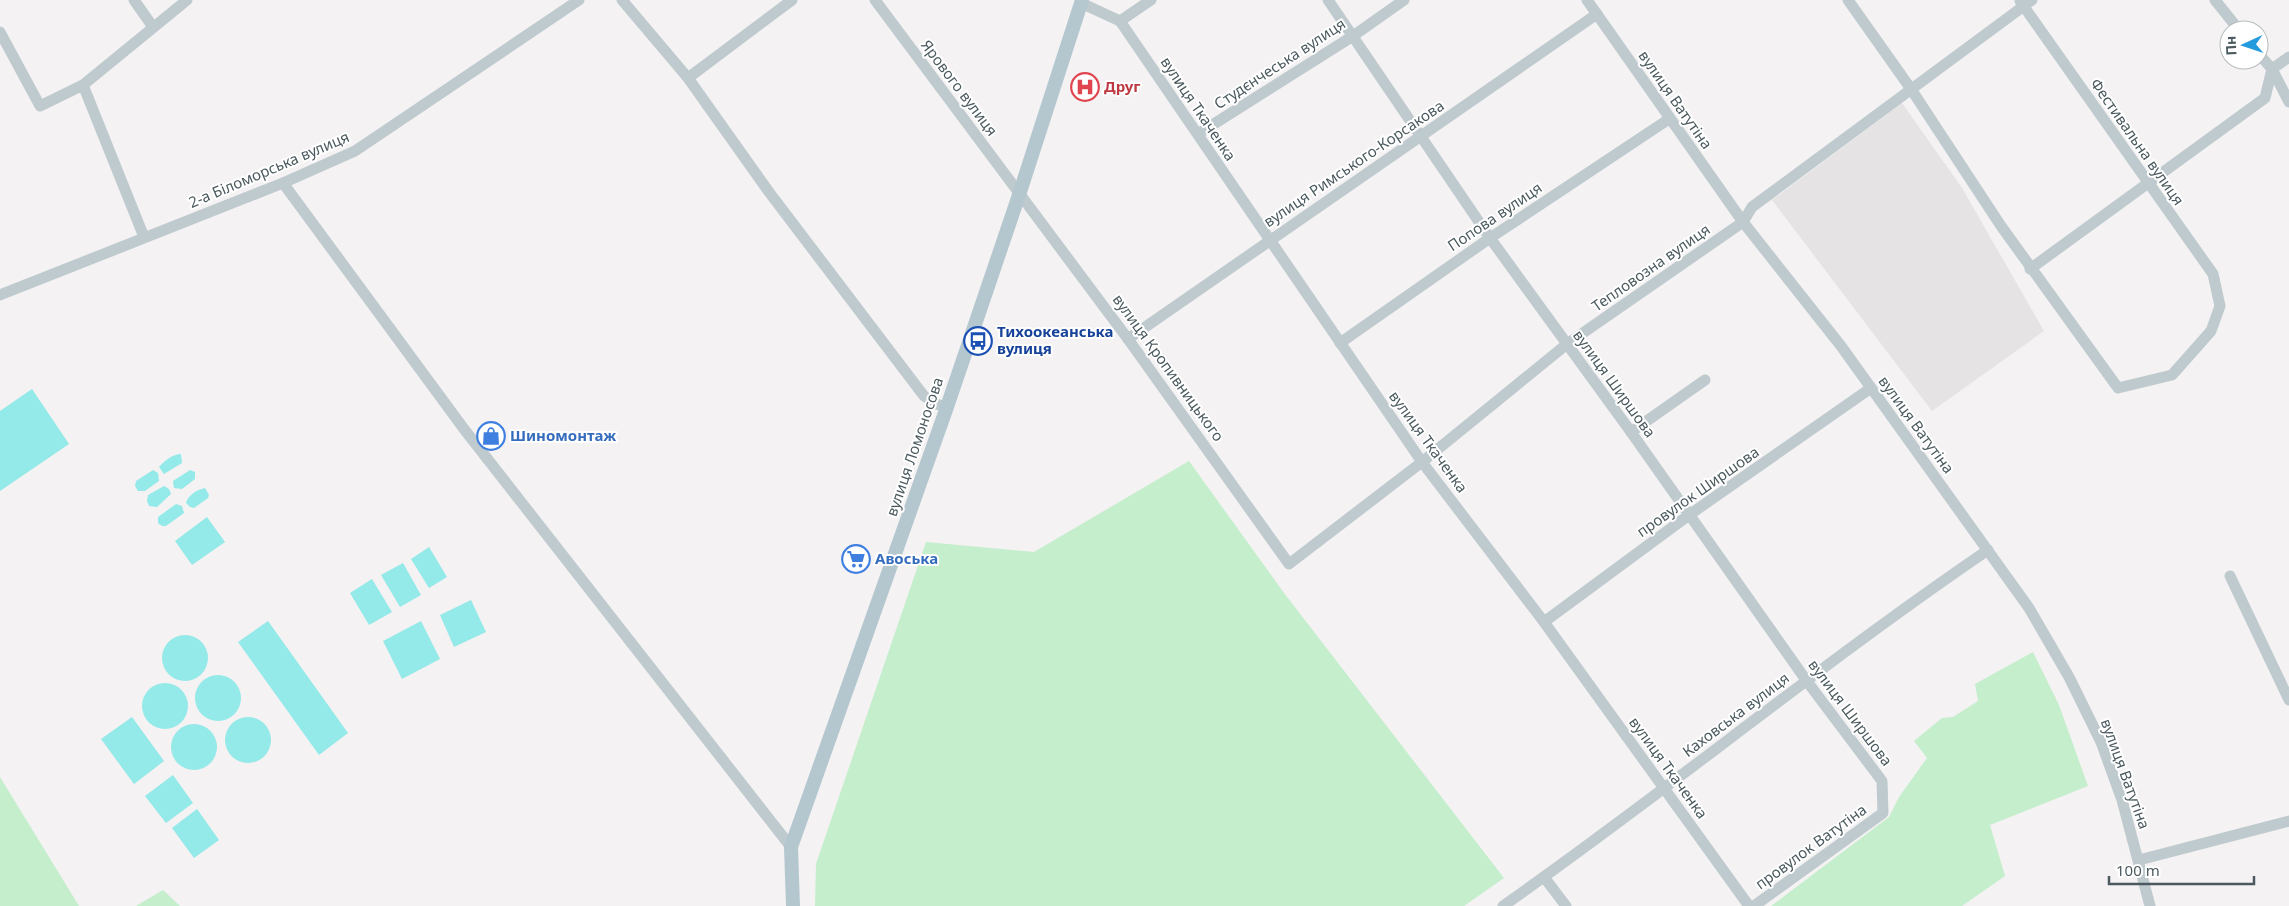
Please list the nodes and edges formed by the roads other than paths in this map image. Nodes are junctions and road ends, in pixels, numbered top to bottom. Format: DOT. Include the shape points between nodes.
graph roads {
  1 [pos="134,0"];
  2 [pos="187,0"];
  3 [pos="579,0"];
  4 [pos="622,0"];
  5 [pos="792,0"];
  6 [pos="875,0"];
  7 [pos="1152,0"];
  8 [pos="1328,0"];
  9 [pos="1404,0"];
  10 [pos="1588,0"];
  11 [pos="1848,0"];
  12 [pos="2215,0"];
  13 [pos="1082,1"];
  14 [pos="2025,2"];
  15 [pos="1597,14"];
  16 [pos="2231,20"];
  17 [pos="1120,21"];
  18 [pos="153,27"];
  19 [pos="0,32"];
  20 [pos="1352,36"];
  21 [pos="2289,57"];
  22 [pos="2269,66"];
  23 [pos="2272,69"];
  24 [pos="688,78"];
  25 [pos="83,85"];
  26 [pos="1911,89"];
  27 [pos="2289,102"];
  28 [pos="1669,119"];
  29 [pos="1198,134"];
  30 [pos="1421,137"];
  31 [pos="283,183"];
  32 [pos="2148,184"];
  33 [pos="1020,192"];
  34 [pos="1743,222"];
  35 [pos="144,237"];
  36 [pos="1490,238"];
  37 [pos="1269,240"];
  38 [pos="2030,269"];
  39 [pos="0,296"];
  40 [pos="1128,339"];
  41 [pos="1340,343"];
  42 [pos="1567,344"];
  43 [pos="1705,380"];
  44 [pos="1871,388"];
  45 [pos="947,407"];
  46 [pos="1631,432"];
  47 [pos="1422,462"];
  48 [pos="1689,515"];
  49 [pos="1988,550"];
  50 [pos="1289,564"];
  51 [pos="2230,576"];
  52 [pos="1544,622"];
  53 [pos="1806,680"];
  54 [pos="2289,700"];
  55 [pos="1882,781"];
  56 [pos="1665,789"];
  57 [pos="2289,821"];
  58 [pos="790,847"];
  59 [pos="2139,860"];
  60 [pos="1544,877"];
  61 [pos="793,906"];
  62 [pos="1503,906"];
  63 [pos="1566,906"];
  64 [pos="1749,906"];
  65 [pos="1754,906"];
  66 [pos="2150,906"];
  1 -- 18 [label="street"];
  2 -- 18 [label="street"];
  3 -- 31 [label="street, 2-а Біломорська вулиця" via="355,151"];
  4 -- 24 [label="street"];
  5 -- 24 [label="street"];
  6 -- 33 [label="street, Ярового вулиця"];
  7 -- 17 [label="street"];
  8 -- 20 [label="street, вулиця Ширшова"];
  9 -- 20 [label="street, Студєнчеська вулиця"];
  10 -- 15 [label="street, вулиця Ватутіна"];
  11 -- 26 [label="street"];
  12 -- 16 [label="street"];
  13 -- 17 [label="street, вулиця Ткаченка"];
  13 -- 33 [label="main road, вулиця Ломоносова"];
  14 -- 26 [label="street, Тепловозна вулиця"];
  14 -- 32 [label="street, Фестивальна вулиця"];
  15 -- 28 [label="street, вулиця Ватутіна"];
  15 -- 30 [label="street, вулиця Римського-Корсакова"];
  17 -- 29 [label="street, вулиця Ткаченка"];
  18 -- 25 [label="street"];
  19 -- 25 [label="street" via="40,106"];
  20 -- 29 [label="street, Студєнчеська вулиця"];
  20 -- 30 [label="street, вулиця Ширшова"];
  21 -- 23 [label="street"];
  22 -- 23 [label="street"];
  23 -- 27 [label="street"];
  23 -- 32 [label="street" via="2265,98"];
  24 -- 45 [label="street" via="769,192 924,396"];
  25 -- 35 [label="street"];
  26 -- 34 [label="street, Тепловозна вулиця" via="1752,207"];
  26 -- 38 [label="street"];
  28 -- 34 [label="street, вулиця Ватутіна"];
  28 -- 36 [label="street, Попова вулиця"];
  29 -- 37 [label="street, вулиця Ткаченка"];
  30 -- 36 [label="street, вулиця Ширшова"];
  30 -- 37 [label="street, вулиця Римського-Корсакова"];
  31 -- 35 [label="street, 2-а Біломорська вулиця"];
  31 -- 58 [label="street" via="464,429"];
  32 -- 38 [label="street"];
  32 -- 38 [label="street, Фестивальна вулиця" via="2213,274 2220,306 2211,331 2172,375 2118,388"];
  33 -- 40 [label="street, вулиця Кропивницького"];
  33 -- 45 [label="main road, вулиця Ломоносова"];
  34 -- 42 [label="street, Тепловозна вулиця"];
  34 -- 44 [label="street, вулиця Ватутіна"];
  35 -- 39 [label="street, 2-а Біломорська вулиця"];
  36 -- 41 [label="street, Попова вулиця"];
  36 -- 42 [label="street, вулиця Ширшова"];
  37 -- 40 [label="street, вулиця Римського-Корсакова"];
  37 -- 41 [label="street, вулиця Ткаченка"];
  40 -- 50 [label="street, вулиця Кропивницького"];
  41 -- 47 [label="street, вулиця Ткаченка"];
  42 -- 46 [label="street, вулиця Ширшова"];
  42 -- 47 [label="street, Тепловозна вулиця"];
  43 -- 46 [label="street"];
  44 -- 48 [label="street, провулок Ширшова"];
  44 -- 49 [label="street, вулиця Ватутіна"];
  45 -- 58 [label="main road, вулиця Ломоносова"];
  46 -- 48 [label="street, вулиця Ширшова"];
  47 -- 50 [label="street, Тепловозна вулиця"];
  47 -- 52 [label="street, вулиця Ткаченка"];
  48 -- 52 [label="street, провулок Ширшова"];
  48 -- 53 [label="street, вулиця Ширшова"];
  49 -- 53 [label="street, Каховська вулиця"];
  49 -- 59 [label="street, вулиця Ватутіна" via="2029,608 2069,677 2101,742"];
  51 -- 54 [label="street"];
  52 -- 56 [label="street, вулиця Ткаченка"];
  53 -- 55 [label="street, вулиця Ширшова"];
  53 -- 56 [label="street, Каховська вулиця"];
  55 -- 65 [label="street, провулок Ватутіна" via="1883,813"];
  56 -- 60 [label="street, Каховська вулиця"];
  56 -- 64 [label="street, вулиця Ткаченка"];
  57 -- 59 [label="street"];
  58 -- 61 [label="main road, вулиця Ломоносова"];
  59 -- 66 [label="street, вулиця Ватутіна"];
  60 -- 62 [label="street, Каховська вулиця"];
  60 -- 63 [label="street"];
}
